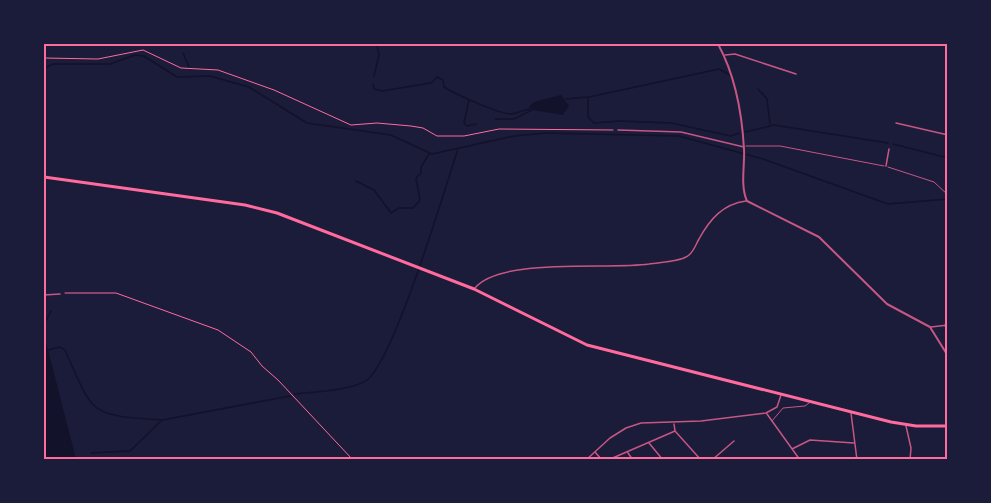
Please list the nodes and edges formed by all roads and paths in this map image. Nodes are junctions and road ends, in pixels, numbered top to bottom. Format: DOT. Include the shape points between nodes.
graph roads {
  1 [pos="718,44"];
  2 [pos="724,55"];
  3 [pos="44,58"];
  4 [pos="796,74"];
  5 [pos="896,123"];
  6 [pos="618,130"];
  7 [pos="948,135"];
  8 [pos="744,148"];
  9 [pos="889,149"];
  10 [pos="886,166"];
  11 [pos="44,177"];
  12 [pos="948,195"];
  13 [pos="747,201"];
  14 [pos="474,289"];
  15 [pos="60,294"];
  16 [pos="44,295"];
  17 [pos="948,316"];
  18 [pos="946,326"];
  19 [pos="930,327"];
  20 [pos="948,356"];
  21 [pos="782,394"];
  22 [pos="810,402"];
  23 [pos="851,412"];
  24 [pos="766,413"];
  25 [pos="772,422"];
  26 [pos="675,423"];
  27 [pos="906,425"];
  28 [pos="948,426"];
  29 [pos="675,431"];
  30 [pos="734,441"];
  31 [pos="648,442"];
  32 [pos="854,443"];
  33 [pos="792,449"];
  34 [pos="595,451"];
  35 [pos="626,452"];
  36 [pos="353,459"];
  37 [pos="586,459"];
  38 [pos="602,459"];
  39 [pos="608,459"];
  40 [pos="633,459"];
  41 [pos="663,459"];
  42 [pos="701,459"];
  43 [pos="712,459"];
  44 [pos="800,459"];
  45 [pos="857,459"];
  46 [pos="910,459"];
  1 -- 2 [label="street"];
  2 -- 4 [label="street" via="735,54"];
  2 -- 8 [label="street" via="732,75"];
  3 -- 6 [label="path" via="98,59 143,50 182,68 218,70 274,90 351,125 411,126 437,136 464,136 499,129"];
  5 -- 7 [label="street"];
  6 -- 8 [label="street" via="681,132"];
  8 -- 10 [label="lane" via="780,146"];
  8 -- 13 [label="street"];
  9 -- 10 [label="street"];
  10 -- 12 [label="lane" via="934,182"];
  11 -- 14 [label="main road" via="259,208"];
  13 -- 14 [label="street" via="725,207 685,257 647,264 523,270 487,278"];
  13 -- 19 [label="street" via="819,237 887,304"];
  14 -- 21 [label="main road" via="587,345"];
  15 -- 16 [label="street"];
  15 -- 36 [label="path" via="116,293 218,330 251,352"];
  17 -- 18 [label="street"];
  18 -- 19 [label="street"];
  19 -- 20 [label="street"];
  21 -- 22 [label="main road"];
  21 -- 24 [label="street" via="777,407"];
  22 -- 23 [label="main road"];
  22 -- 25 [label="lane" via="783,408"];
  23 -- 27 [label="main road"];
  23 -- 32 [label="street"];
  24 -- 25 [label="street"];
  24 -- 26 [label="street"];
  25 -- 33 [label="street"];
  26 -- 29 [label="street"];
  26 -- 34 [label="street" via="641,423 626,428"];
  27 -- 28 [label="main road"];
  27 -- 46 [label="street"];
  29 -- 31 [label="street"];
  29 -- 42 [label="street"];
  30 -- 43 [label="street"];
  31 -- 35 [label="street"];
  31 -- 41 [label="street"];
  32 -- 33 [label="street" via="810,440"];
  32 -- 45 [label="street"];
  33 -- 44 [label="street"];
  34 -- 37 [label="street"];
  34 -- 38 [label="street"];
  35 -- 39 [label="street"];
  35 -- 40 [label="street"];
}
